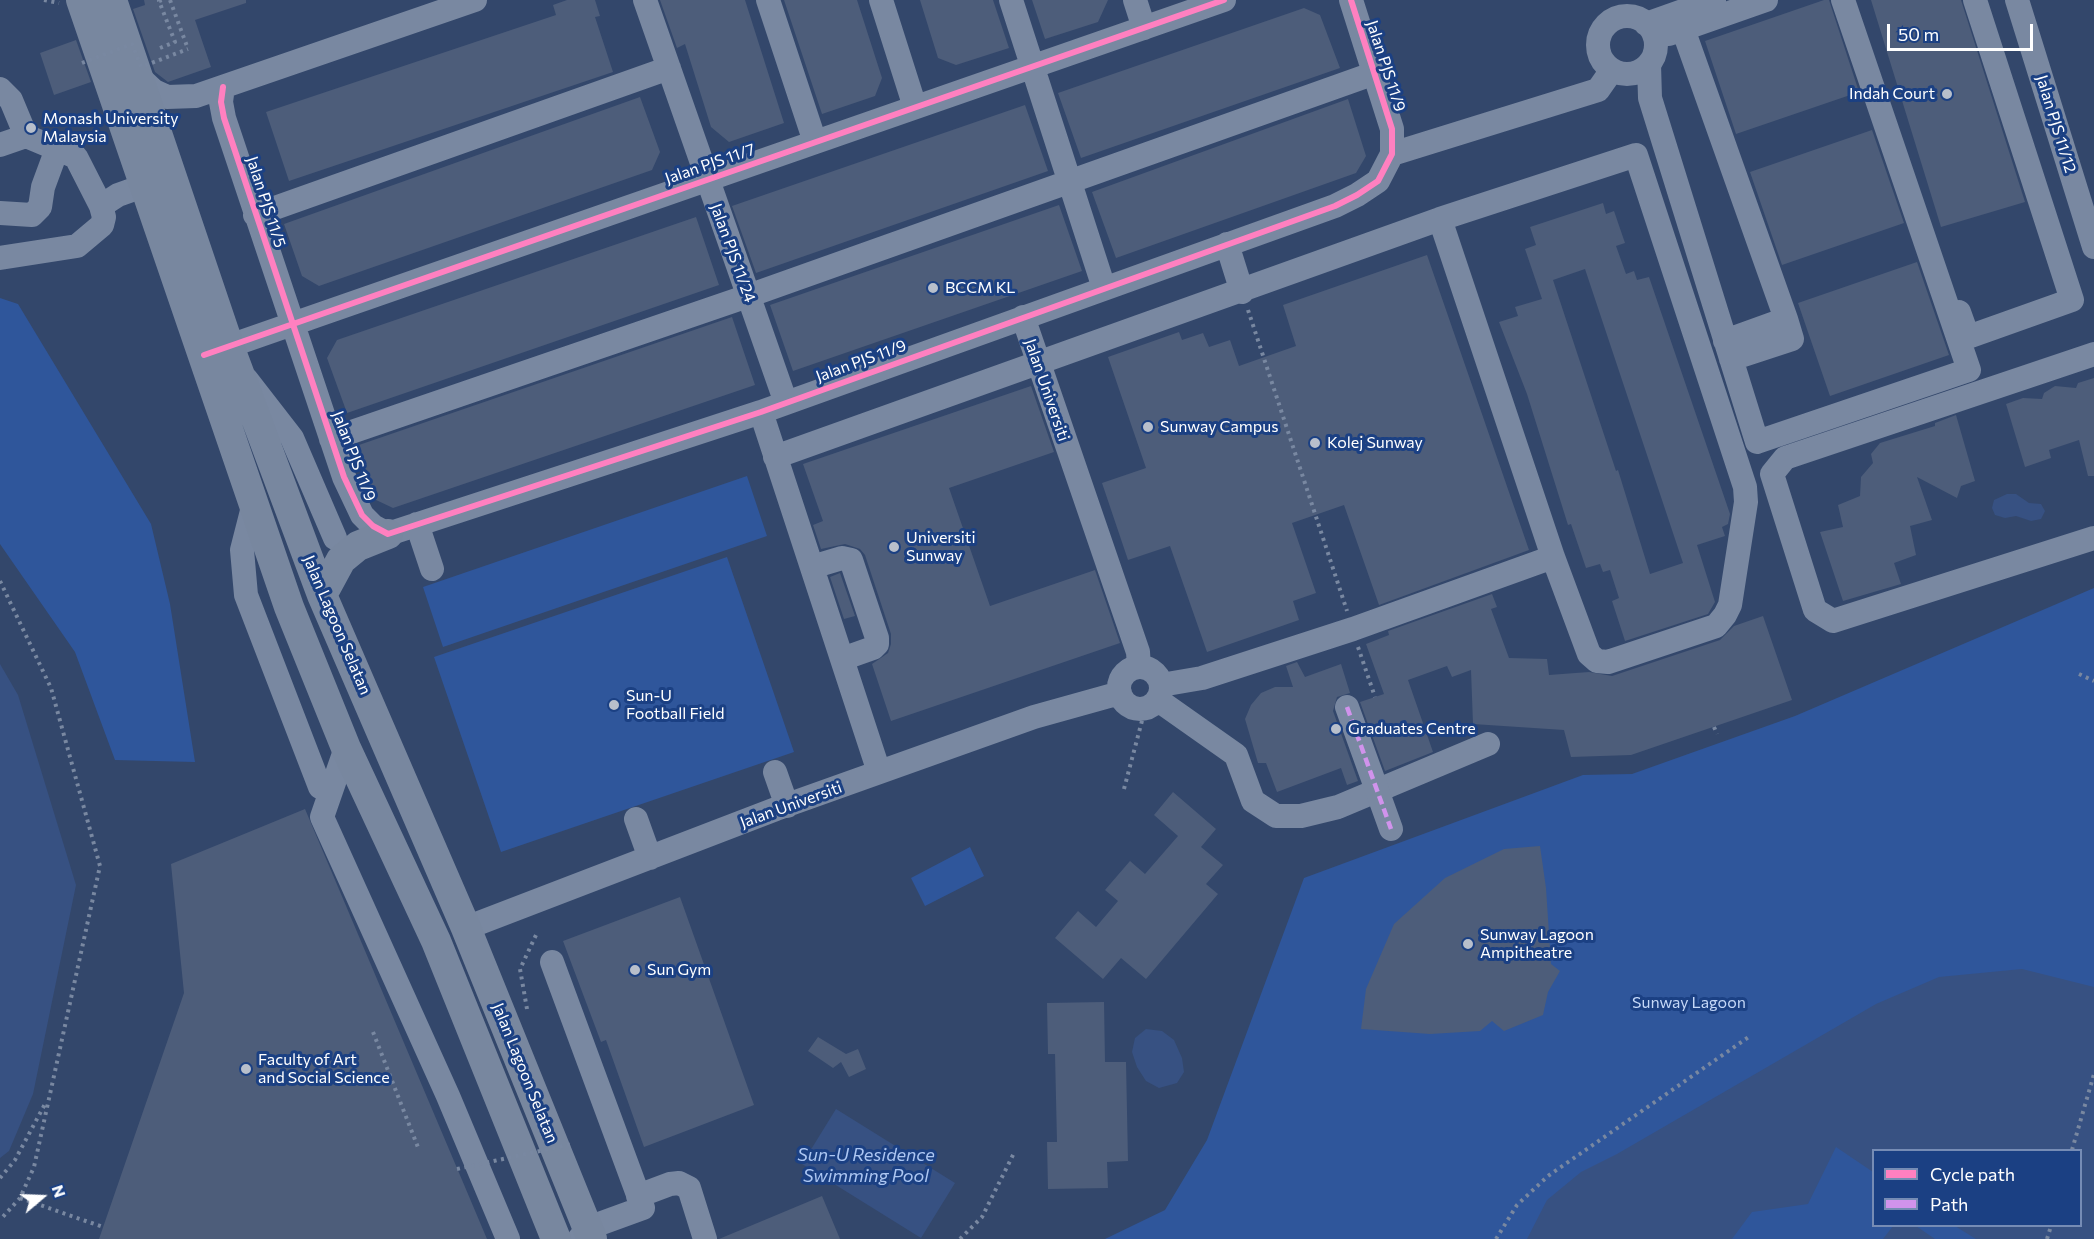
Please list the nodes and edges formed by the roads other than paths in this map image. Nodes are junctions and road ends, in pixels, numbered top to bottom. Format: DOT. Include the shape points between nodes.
graph roads {
  1 [pos="81,0"];
  2 [pos="112,0"];
  3 [pos="475,0"];
  4 [pos="645,0"];
  5 [pos="768,0"];
  6 [pos="881,0"];
  7 [pos="1011,0"];
  8 [pos="1135,0"];
  9 [pos="1224,0"];
  10 [pos="1351,0"];
  11 [pos="1714,0"];
  12 [pos="1766,0"];
  13 [pos="1843,0"];
  14 [pos="1853,0"];
  15 [pos="1974,0"];
  16 [pos="2017,0"];
  17 [pos="1639,20"];
  18 [pos="1144,28"];
  19 [pos="1683,29"];
  20 [pos="1032,67"];
  21 [pos="669,68"];
  22 [pos="1631,69"];
  23 [pos="1375,74"];
  24 [pos="138,76"];
  25 [pos="223,87"];
  26 [pos="0,89"];
  27 [pos="915,107"];
  28 [pos="26,136"];
  29 [pos="814,142"];
  30 [pos="0,145"];
  31 [pos="57,149"];
  32 [pos="1392,154"];
  33 [pos="706,179"];
  34 [pos="1070,182"];
  35 [pos="146,185"];
  36 [pos="2083,188"];
  37 [pos="102,206"];
  38 [pos="0,213"];
  39 [pos="255,215"];
  40 [pos="2044,216"];
  41 [pos="1440,219"];
  42 [pos="1227,244"];
  43 [pos="2094,247"];
  44 [pos="0,258"];
  45 [pos="1104,288"];
  46 [pos="1242,292"];
  47 [pos="748,296"];
  48 [pos="1023,317"];
  49 [pos="293,324"];
  50 [pos="1728,350"];
  51 [pos="2094,354"];
  52 [pos="223,356"];
  53 [pos="1039,365"];
  54 [pos="786,403"];
  55 [pos="761,412"];
  56 [pos="331,439"];
  57 [pos="775,457"];
  58 [pos="253,507"];
  59 [pos="417,524"];
  60 [pos="388,534"];
  61 [pos="335,538"];
  62 [pos="2094,538"];
  63 [pos="1553,557"];
  64 [pos="812,567"];
  65 [pos="432,569"];
  66 [pos="322,595"];
  67 [pos="842,659"];
  68 [pos="1139,667"];
  69 [pos="1120,693"];
  70 [pos="1154,701"];
  71 [pos="1347,707"];
  72 [pos="1488,744"];
  73 [pos="346,748"];
  74 [pos="775,772"];
  75 [pos="879,772"];
  76 [pos="320,787"];
  77 [pos="787,806"];
  78 [pos="636,819"];
  79 [pos="1391,829"];
  80 [pos="650,858"];
  81 [pos="466,928"];
  82 [pos="436,941"];
  83 [pos="552,962"];
  84 [pos="640,1202"];
  85 [pos="572,1235"];
  86 [pos="508,1239"];
  87 [pos="705,1239"];
  1 -- 35 [label="main road, Jalan Lagoon Selatan" via="91,60"];
  2 -- 24 [label="main road, Jalan Lagoon Selatan"];
  3 -- 25 [label="street"];
  4 -- 21 [label="street, Jalan PJS 11/24"];
  5 -- 29 [label="street"];
  6 -- 27 [label="street"];
  7 -- 20 [label="street"];
  8 -- 18 [label="street"];
  9 -- 18 [label="street, Jalan PJS 11/7"];
  10 -- 23 [label="street, Jalan PJS 11/9"];
  11 -- 17 [label="street"];
  12 -- 19 [label="street"];
  13 -- 50 [label="street" via="1969,370 1757,442"];
  14 -- 40 [label="street" via="1968,337 2072,300"];
  15 -- 40 [label="street"];
  16 -- 36 [label="street, Jalan PJS 11/12"];
  17 -- 19 [label="street"];
  17 -- 22 [label="street" via="1653,57"];
  17 -- 22 [label="street" via="1611,20 1599,36 1599,55"];
  18 -- 20 [label="street, Jalan PJS 11/7"];
  19 -- 50 [label="street" via="1792,339"];
  20 -- 27 [label="street, Jalan PJS 11/7"];
  20 -- 34 [label="street"];
  21 -- 33 [label="street, Jalan PJS 11/24"];
  21 -- 39 [label="street"];
  22 -- 32 [label="street" via="1598,90"];
  22 -- 50 [label="street" via="1650,98"];
  23 -- 32 [label="street, Jalan PJS 11/9" via="1392,129"];
  23 -- 34 [label="street"];
  24 -- 25 [label="street" via="154,92 167,97 196,96"];
  24 -- 52 [label="main road, Jalan Lagoon Selatan"];
  25 -- 39 [label="street, Jalan PJS 11/5" via="220,102 224,118"];
  26 -- 28 [label="street" via="11,100"];
  27 -- 29 [label="street, Jalan PJS 11/7"];
  28 -- 30 [label="street"];
  28 -- 31 [label="street"];
  29 -- 33 [label="street, Jalan PJS 11/7"];
  31 -- 37 [label="street" via="76,157"];
  31 -- 38 [label="street" via="40,207 32,215"];
  32 -- 42 [label="street, Jalan PJS 11/9" via="1378,181 1357,195"];
  33 -- 47 [label="street, Jalan PJS 11/24"];
  33 -- 49 [label="street, Jalan PJS 11/7"];
  34 -- 45 [label="street"];
  34 -- 47 [label="street"];
  35 -- 37 [label="street" via="118,195"];
  35 -- 52 [label="main road, Jalan Lagoon Selatan"];
  36 -- 40 [label="street"];
  36 -- 43 [label="street, Jalan PJS 11/12"];
  37 -- 44 [label="street" via="102,225 77,246"];
  39 -- 49 [label="street, Jalan PJS 11/5"];
  41 -- 46 [label="street"];
  41 -- 63 [label="street"];
  41 -- 63 [label="street" via="1636,155 1738,463 1746,502 1730,605 1716,626 1608,662 1597,661 1589,654"];
  42 -- 45 [label="street, Jalan PJS 11/9"];
  42 -- 46 [label="street"];
  45 -- 48 [label="street, Jalan PJS 11/9"];
  46 -- 53 [label="street"];
  47 -- 54 [label="street, Jalan PJS 11/24"];
  47 -- 56 [label="street"];
  48 -- 53 [label="street, Jalan Universiti"];
  48 -- 54 [label="street, Jalan PJS 11/9"];
  49 -- 52 [label="street, Jalan PJS 11/7"];
  49 -- 56 [label="street, Jalan PJS 11/9"];
  51 -- 62 [label="street" via="1785,458 1772,474 1815,610 1833,621"];
  52 -- 58 [label="main road, Jalan Lagoon Selatan"];
  52 -- 61 [label="street" via="292,438"];
  52 -- 66 [label="main road, Jalan Lagoon Selatan"];
  53 -- 57 [label="street"];
  53 -- 68 [label="street, Jalan Universiti" via="1138,652"];
  54 -- 55 [label="street, Jalan PJS 11/9"];
  55 -- 57 [label="street"];
  55 -- 59 [label="street, Jalan PJS 11/9"];
  56 -- 60 [label="street, Jalan PJS 11/9" via="352,497 373,526"];
  57 -- 64 [label="street"];
  58 -- 73 [label="main road, Jalan Lagoon Selatan"];
  58 -- 76 [label="street" via="242,550 246,595"];
  59 -- 60 [label="street, Jalan PJS 11/9"];
  59 -- 65 [label="street"];
  60 -- 66 [label="main road" via="358,546 341,560"];
  63 -- 70 [label="street" via="1342,633 1202,678"];
  64 -- 67 [label="street"];
  64 -- 67 [label="street" via="842,558 851,560 877,638 873,648"];
  66 -- 81 [label="main road, Jalan Lagoon Selatan"];
  67 -- 75 [label="street"];
  68 -- 69 [label="street" via="1123,677"];
  68 -- 70 [label="street" via="1152,670"];
  69 -- 70 [label="street" via="1123,701 1134,708 1148,708"];
  69 -- 75 [label="street, Jalan Universiti" via="1034,717"];
  70 -- 72 [label="street" via="1236,755 1253,801 1276,816 1301,816 1338,807"];
  71 -- 79 [label="street, bridge"];
  73 -- 82 [label="main road, Jalan Lagoon Selatan"];
  73 -- 86 [label="street" via="322,817"];
  74 -- 77 [label="street"];
  75 -- 77 [label="street, Jalan Universiti"];
  77 -- 80 [label="street, Jalan Universiti"];
  78 -- 80 [label="street"];
  80 -- 81 [label="street, Jalan Universiti"];
  81 -- 82 [label="main road"];
  81 -- 85 [label="main road, Jalan Lagoon Selatan"];
  82 -- 85 [label="main road, Jalan Lagoon Selatan"];
  83 -- 84 [label="street"];
  84 -- 85 [label="street"];
  84 -- 87 [label="street" via="670,1184 689,1188"];
}
